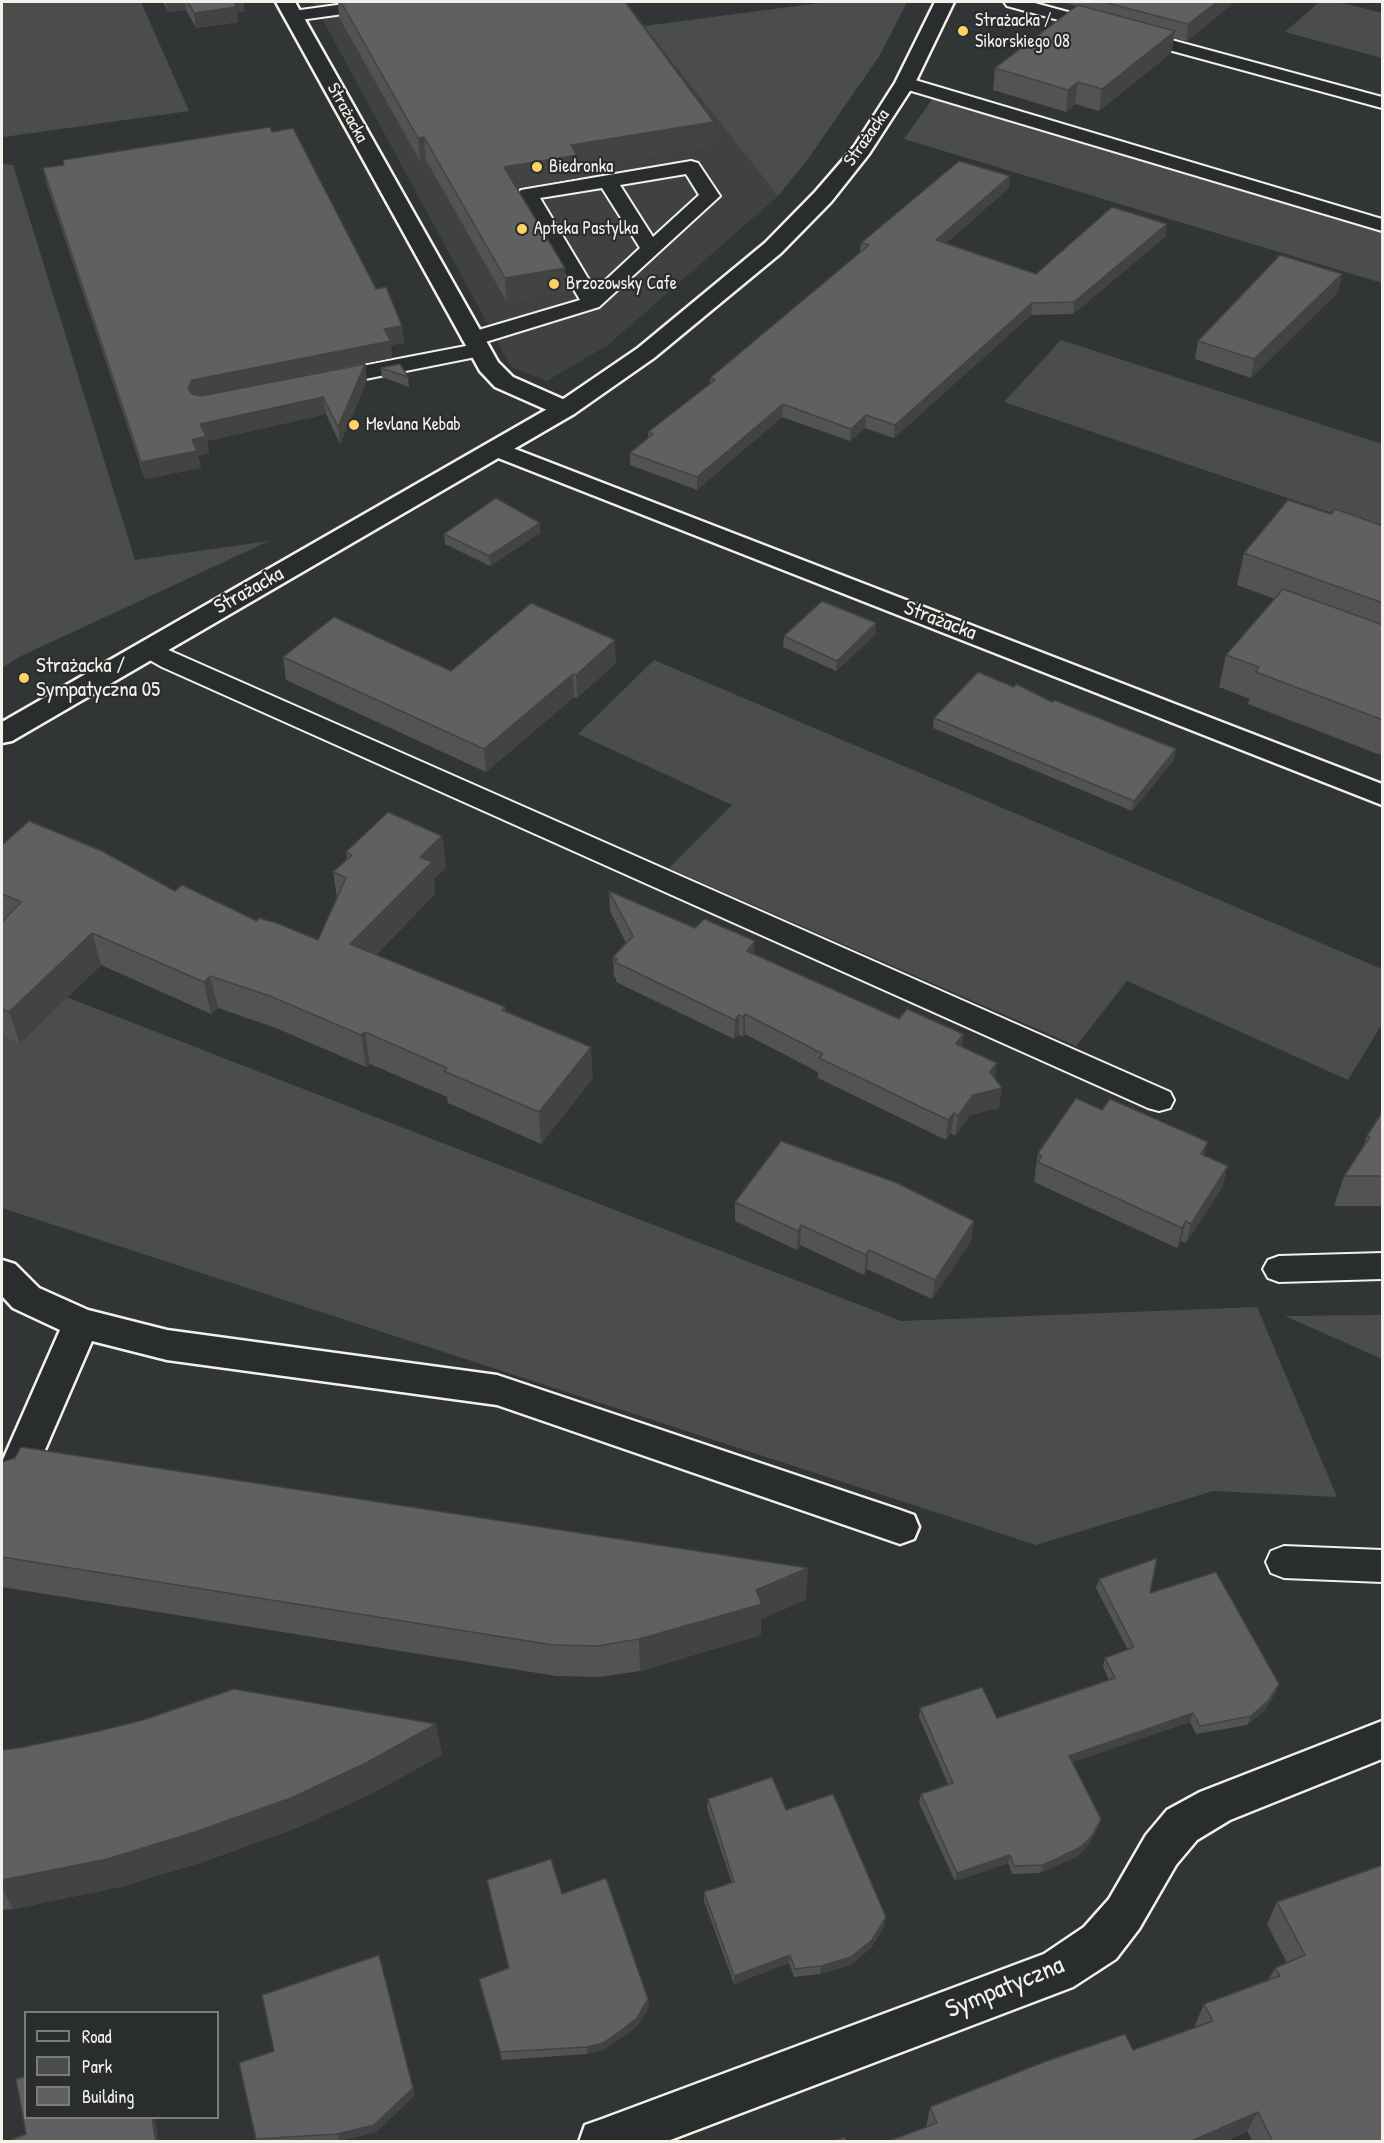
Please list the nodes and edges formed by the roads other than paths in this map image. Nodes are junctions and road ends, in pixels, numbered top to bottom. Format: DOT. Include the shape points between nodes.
graph roads {
  1 [pos="393,2"];
  2 [pos="944,2"];
  3 [pos="1013,2"];
  4 [pos="289,9"];
  5 [pos="905,82"];
  6 [pos="1383,103"];
  7 [pos="608,181"];
  8 [pos="1383,225"];
  9 [pos="651,249"];
  10 [pos="592,303"];
  11 [pos="475,344"];
  12 [pos="308,383"];
  13 [pos="565,410"];
  14 [pos="497,449"];
  15 [pos="148,649"];
  16 [pos="2,734"];
  17 [pos="1383,795"];
  18 [pos="1159,1100"];
  19 [pos="1383,1266"];
  20 [pos="1279,1269"];
  21 [pos="2,1274"];
  22 [pos="81,1323"];
  23 [pos="14,1477"];
  24 [pos="900,1527"];
  25 [pos="1284,1562"];
  26 [pos="1383,1566"];
  27 [pos="1383,1740"];
  28 [pos="602,2142"];
  1 -- 4 [label="lane"];
  2 -- 5 [label="street, Strażacka"];
  3 -- 6 [label="lane"];
  4 -- 11 [label="street, Strażacka"];
  5 -- 8 [label="lane"];
  5 -- 13 [label="street, Strażacka" via="862,150 773,248 646,353"];
  7 -- 9 [label="lane"];
  7 -- 9 [label="lane" via="691,167 710,196"];
  7 -- 10 [label="lane" via="528,194"];
  9 -- 10 [label="lane"];
  10 -- 11 [label="lane"];
  11 -- 12 [label="lane"];
  11 -- 13 [label="street, Strażacka" via="504,382"];
  13 -- 14 [label="street, Strażacka"];
  14 -- 15 [label="street, Strażacka"];
  14 -- 17 [label="street, Strażacka"];
  15 -- 16 [label="street, Strażacka"];
  15 -- 18 [label="lane"];
  19 -- 20 [label="lane"];
  21 -- 22 [label="street" via="26,1298"];
  22 -- 23 [label="street"];
  22 -- 24 [label="street" via="167,1345 497,1390"];
  25 -- 26 [label="lane"];
  27 -- 28 [label="street, Sympatyczna" via="1215,1806 1182,1825 1161,1850 1124,1914 1100,1943 1057,1971"];
}
